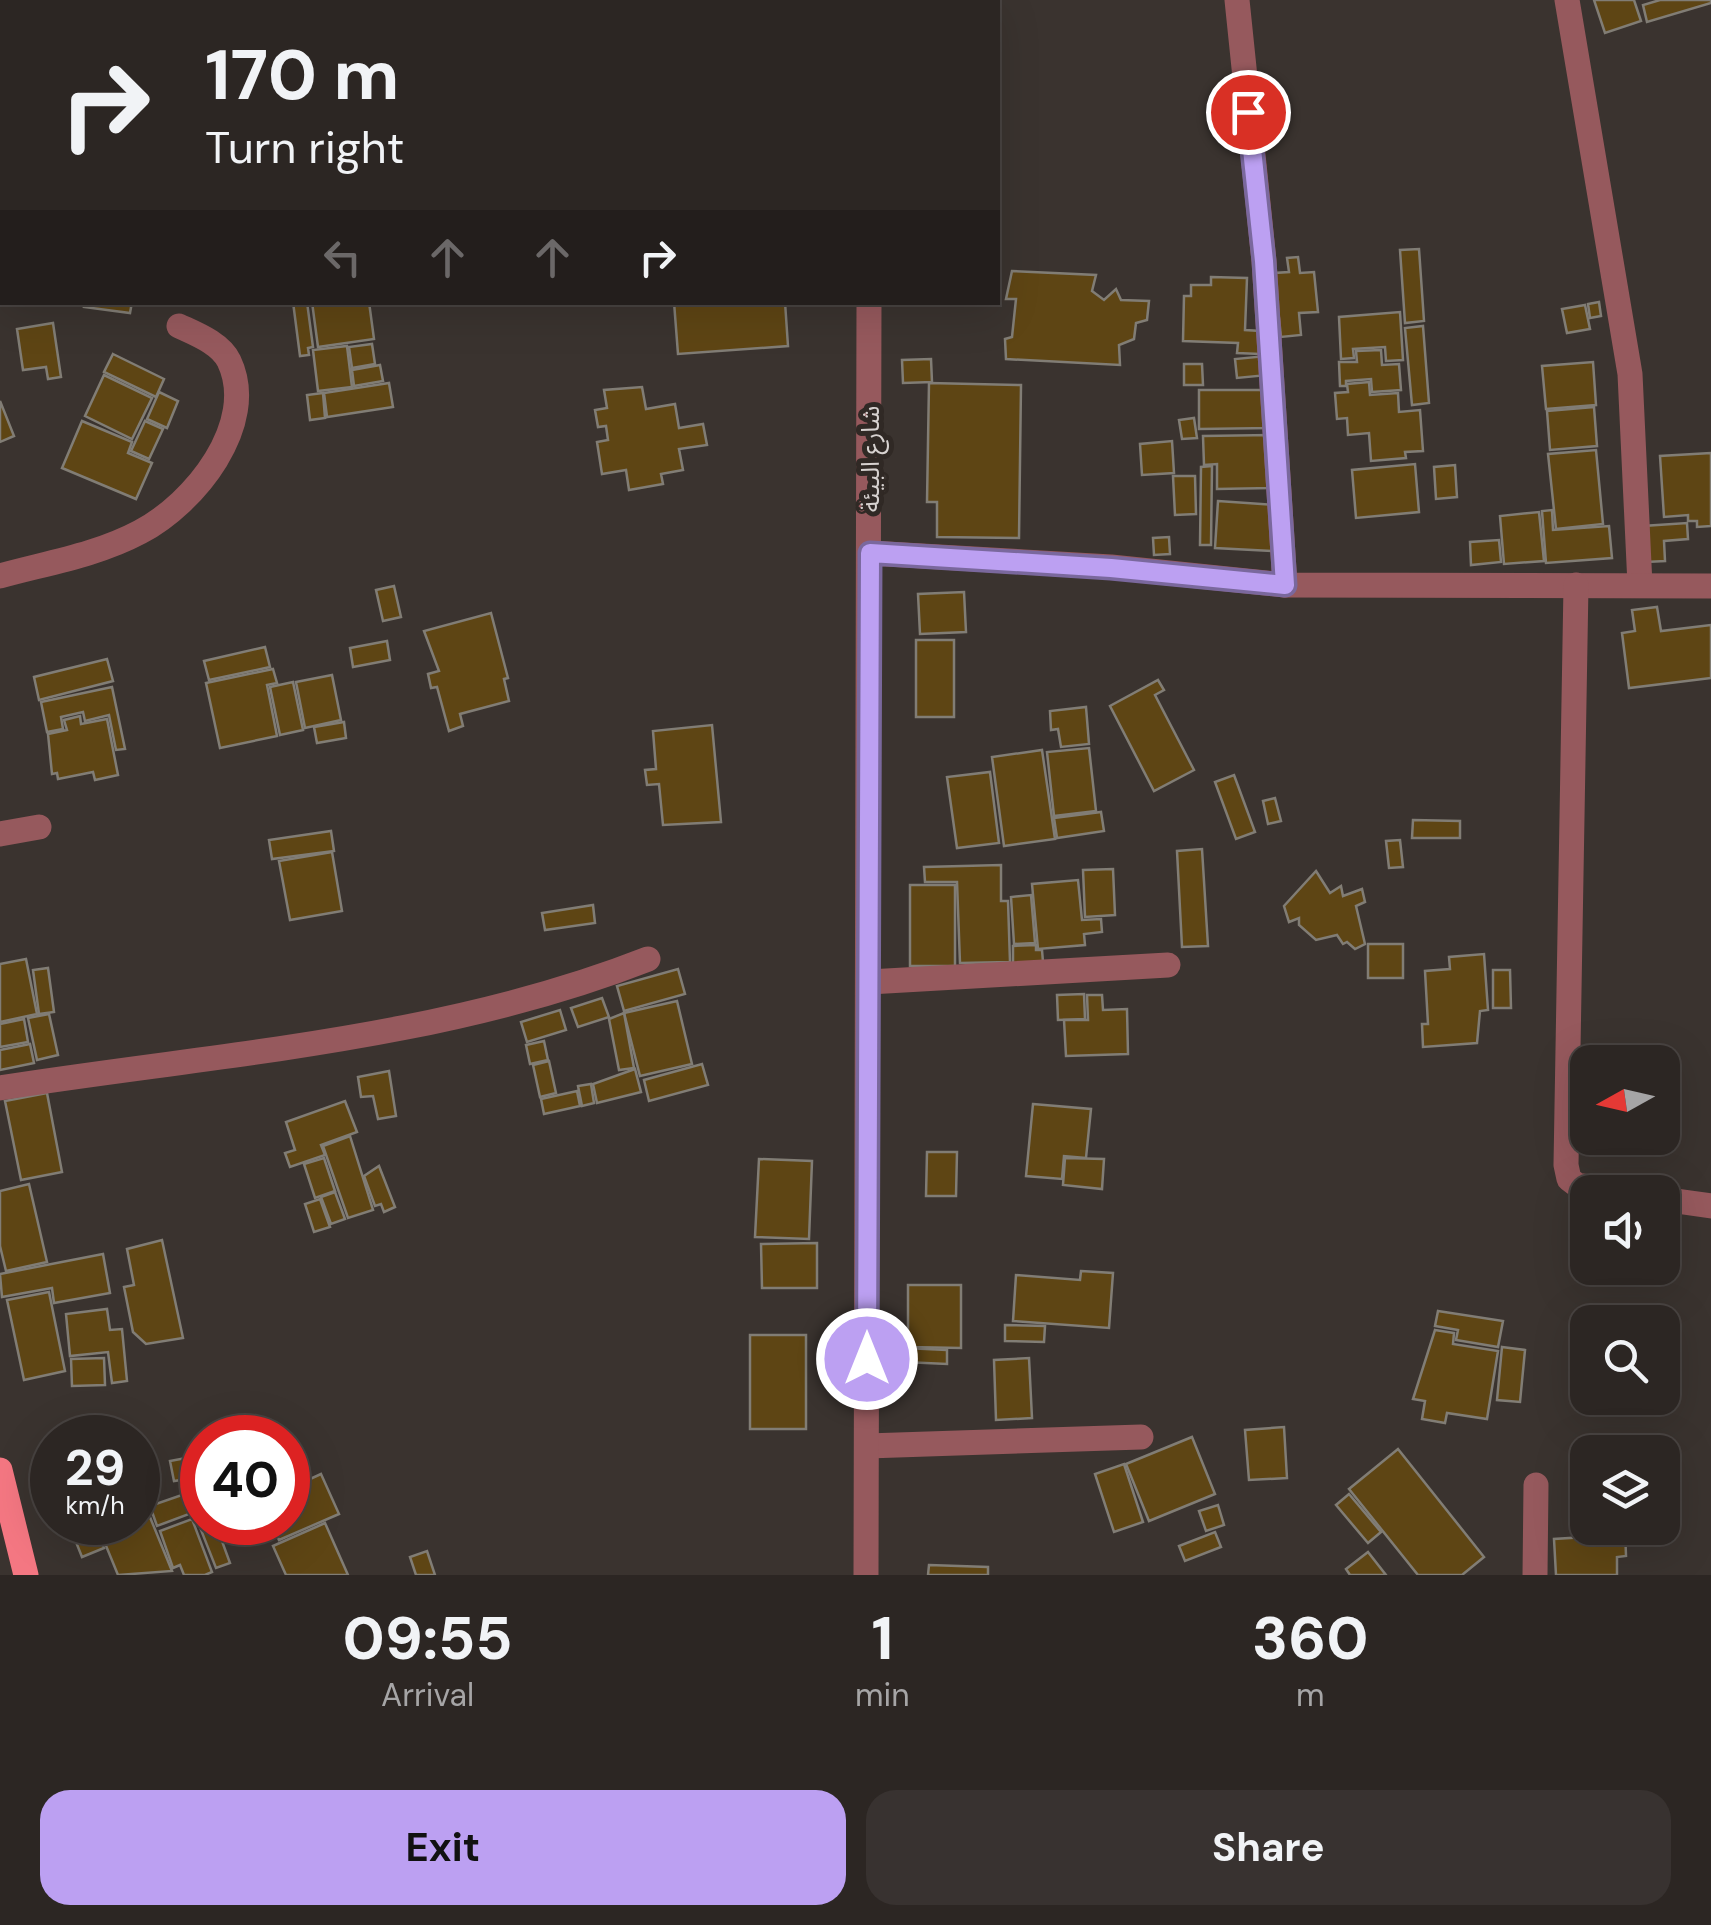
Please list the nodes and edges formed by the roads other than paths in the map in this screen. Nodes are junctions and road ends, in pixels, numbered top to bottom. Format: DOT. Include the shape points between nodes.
graph roads {
  1 [pos="1237,0"];
  2 [pos="1567,0"];
  3 [pos="869,305"];
  4 [pos="179,326"];
  5 [pos="870,553"];
  6 [pos="0,576"];
  7 [pos="1285,585"];
  8 [pos="1576,585"];
  9 [pos="1640,585"];
  10 [pos="1711,586"];
  11 [pos="39,827"];
  12 [pos="0,834"];
  13 [pos="648,958"];
  14 [pos="1168,965"];
  15 [pos="869,982"];
  16 [pos="0,1088"];
  17 [pos="1570,1180"];
  18 [pos="1680,1202"];
  19 [pos="1711,1206"];
  20 [pos="1141,1437"];
  21 [pos="867,1446"];
  22 [pos="0,1470"];
  23 [pos="1536,1485"];
  24 [pos="26,1575"];
  25 [pos="866,1575"];
  26 [pos="1535,1575"];
  1 -- 7 [label="street" via="1264,261"];
  2 -- 9 [label="street" via="1630,374"];
  3 -- 5 [label="street, شارع البيئة"];
  4 -- 6 [label="street" via="228,358 237,389 236,417 214,462 183,500 144,530 99,551"];
  5 -- 7 [label="street"];
  5 -- 15 [label="street, شارع البيئة"];
  7 -- 8 [label="street"];
  8 -- 9 [label="street"];
  8 -- 17 [label="street"];
  9 -- 10 [label="street"];
  11 -- 12 [label="street"];
  13 -- 16 [label="street" via="531,998 265,1054 190,1058"];
  14 -- 15 [label="street"];
  15 -- 21 [label="street, شارع البيئة"];
  18 -- 19 [label="street"];
  20 -- 21 [label="street"];
  21 -- 25 [label="street, شارع البيئة"];
  22 -- 24 [label="main road"];
  23 -- 26 [label="street"];
}
